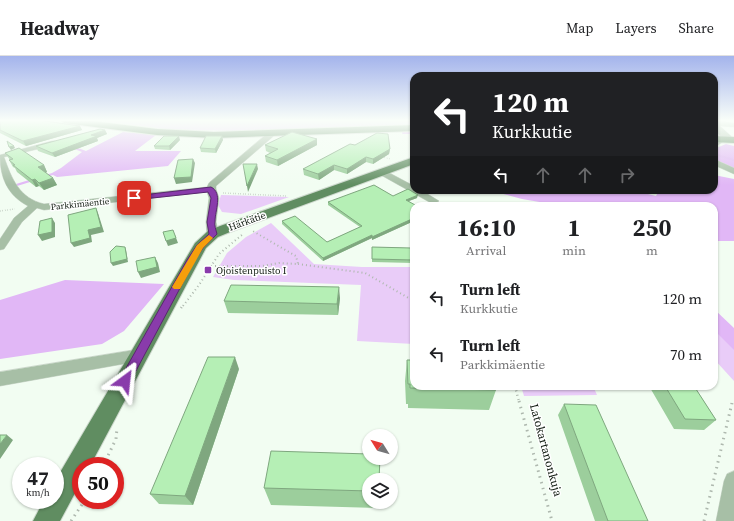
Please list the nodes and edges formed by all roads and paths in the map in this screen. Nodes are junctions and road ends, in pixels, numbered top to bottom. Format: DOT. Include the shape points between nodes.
graph roads {
  1 [pos="54,142"];
  2 [pos="263,142"];
  3 [pos="379,156"];
  4 [pos="0,157"];
  5 [pos="410,162"];
  6 [pos="718,164"];
  7 [pos="734,171"];
  8 [pos="382,172"];
  9 [pos="410,188"];
  10 [pos="212,192"];
  11 [pos="421,194"];
  12 [pos="288,196"];
  13 [pos="434,201"];
  14 [pos="35,206"];
  15 [pos="256,227"];
  16 [pos="250,230"];
  17 [pos="213,234"];
  18 [pos="0,247"];
  19 [pos="298,264"];
  20 [pos="211,266"];
  21 [pos="410,299"];
  22 [pos="177,314"];
  23 [pos="140,355"];
  24 [pos="0,379"];
  25 [pos="516,390"];
  26 [pos="732,403"];
  27 [pos="734,481"];
  28 [pos="79,509"];
  29 [pos="46,521"];
  30 [pos="71,521"];
  31 [pos="552,521"];
  32 [pos="704,521"];
  33 [pos="727,521"];
  1 -- 4 [label="street"];
  2 -- 10 [label="street" via="216,179 212,185"];
  3 -- 5 [label="path"];
  4 -- 14 [label="street" via="11,186 18,195"];
  5 -- 8 [label="main road, Härkätie"];
  6 -- 7 [label="street"];
  8 -- 9 [label="street"];
  8 -- 17 [label="main road, Härkätie"];
  10 -- 12 [label="path"];
  10 -- 14 [label="street, Parkkimäentie"];
  10 -- 17 [label="street"];
  11 -- 13 [label="street"];
  14 -- 18 [label="street" via="18,220"];
  15 -- 16 [label="path"];
  16 -- 19 [label="path" via="296,256"];
  16 -- 20 [label="path" via="229,244"];
  17 -- 23 [label="main road, Härkätie" via="200,246 191,260"];
  19 -- 20 [label="path"];
  19 -- 21 [label="path" via="365,273"];
  20 -- 22 [label="path"];
  23 -- 24 [label="street"];
  23 -- 29 [label="main road, Härkätie"];
  25 -- 31 [label="path, Latokartanonkuja"];
  26 -- 32 [label="path"];
  27 -- 33 [label="street"];
  28 -- 30 [label="path"];
}
